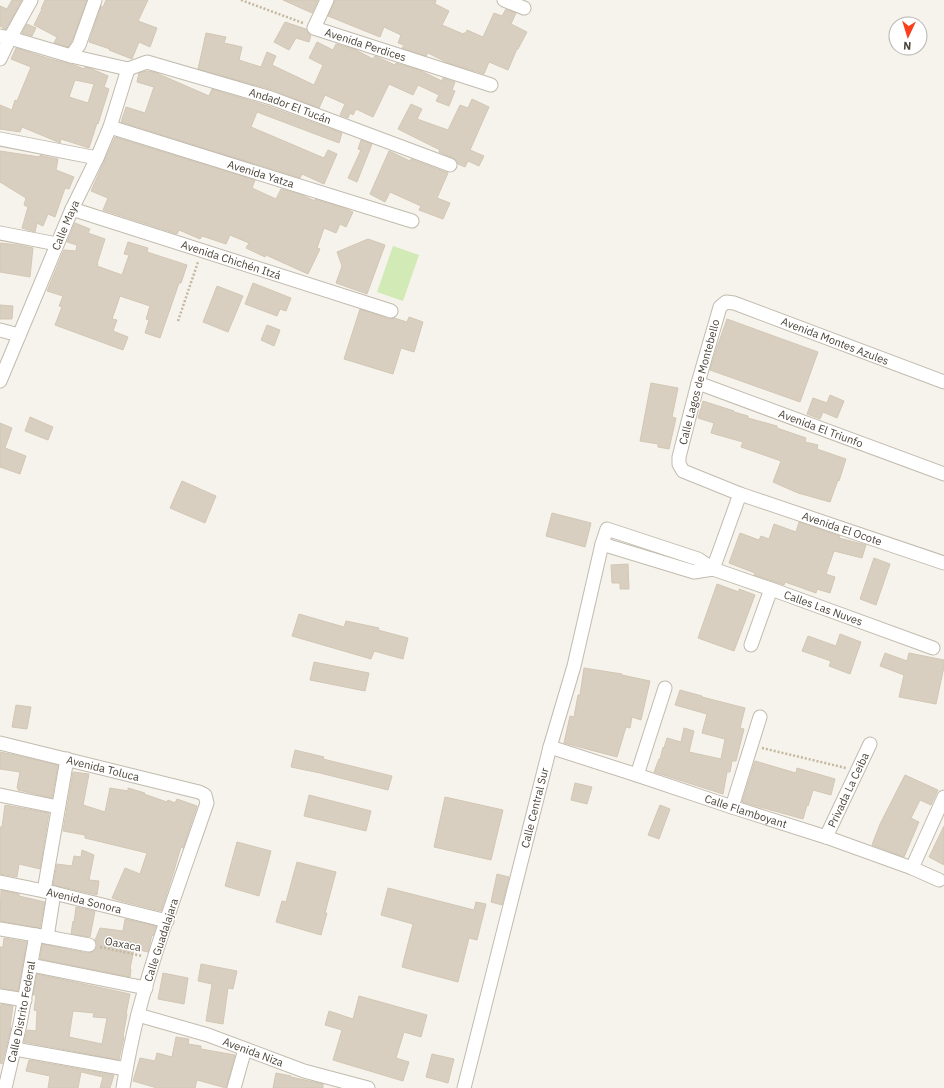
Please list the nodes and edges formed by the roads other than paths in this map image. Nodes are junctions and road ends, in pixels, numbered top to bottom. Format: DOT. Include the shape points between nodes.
graph roads {
  1 [pos="31,0"];
  2 [pos="95,0"];
  3 [pos="327,0"];
  4 [pos="504,0"];
  5 [pos="524,8"];
  6 [pos="5,37"];
  7 [pos="71,56"];
  8 [pos="0,59"];
  9 [pos="128,68"];
  10 [pos="491,86"];
  11 [pos="110,127"];
  12 [pos="0,139"];
  13 [pos="97,158"];
  14 [pos="450,165"];
  15 [pos="72,209"];
  16 [pos="412,221"];
  17 [pos="0,233"];
  18 [pos="57,244"];
  19 [pos="726,302"];
  20 [pos="391,311"];
  21 [pos="0,330"];
  22 [pos="19,335"];
  23 [pos="0,381"];
  24 [pos="698,382"];
  25 [pos="944,382"];
  26 [pos="678,464"];
  27 [pos="944,474"];
  28 [pos="740,494"];
  29 [pos="607,529"];
  30 [pos="602,544"];
  31 [pos="944,563"];
  32 [pos="713,569"];
  33 [pos="771,589"];
  34 [pos="751,645"];
  35 [pos="933,648"];
  36 [pos="665,688"];
  37 [pos="760,717"];
  38 [pos="0,743"];
  39 [pos="870,744"];
  40 [pos="550,747"];
  41 [pos="67,759"];
  42 [pos="637,775"];
  43 [pos="205,795"];
  44 [pos="0,796"];
  45 [pos="944,797"];
  46 [pos="58,807"];
  47 [pos="732,807"];
  48 [pos="826,837"];
  49 [pos="912,868"];
  50 [pos="939,880"];
  51 [pos="0,882"];
  52 [pos="49,892"];
  53 [pos="167,921"];
  54 [pos="0,929"];
  55 [pos="41,936"];
  56 [pos="89,945"];
  57 [pos="31,965"];
  58 [pos="146,988"];
  59 [pos="0,996"];
  60 [pos="25,1000"];
  61 [pos="138,1015"];
  62 [pos="15,1049"];
  63 [pos="245,1049"];
  64 [pos="126,1068"];
  65 [pos="3,1085"];
  66 [pos="123,1088"];
  67 [pos="234,1088"];
  68 [pos="368,1088"];
  69 [pos="464,1088"];
  1 -- 6 [label="street"];
  2 -- 7 [label="street" via="78,45"];
  3 -- 10 [label="street, Avenida Perdices" via="314,28"];
  4 -- 5 [label="street"];
  6 -- 7 [label="street"];
  6 -- 8 [label="street"];
  7 -- 9 [label="street"];
  9 -- 11 [label="street, Calle Maya"];
  9 -- 14 [label="street, Andador El Tucán" via="147,62 271,98"];
  11 -- 13 [label="street, Calle Maya"];
  11 -- 16 [label="street, Avenida Yatza"];
  12 -- 13 [label="street"];
  13 -- 15 [label="street, Calle Maya"];
  15 -- 18 [label="street, Calle Maya"];
  15 -- 20 [label="street, Avenida Chichén Itzá"];
  17 -- 18 [label="street"];
  18 -- 22 [label="street, Calle Maya"];
  19 -- 24 [label="street, Calle Lagos de Montebello" via="720,307"];
  19 -- 25 [label="street, Avenida Montes Azules"];
  21 -- 22 [label="street"];
  22 -- 23 [label="street, Calle Maya"];
  24 -- 26 [label="street, Calle Lagos de Montebello"];
  24 -- 27 [label="street, Avenida El Triunfo"];
  26 -- 28 [label="street, Avenida El Ocote" via="682,471"];
  28 -- 31 [label="street, Avenida El Ocote"];
  28 -- 32 [label="street"];
  29 -- 30 [label="street, Calle Central Sur"];
  29 -- 32 [label="street, Calles Las Nuves" via="698,559"];
  30 -- 32 [label="street, Calles Las Nuves" via="694,572"];
  30 -- 40 [label="street, Calle Central Sur" via="574,666"];
  32 -- 33 [label="street, Calles Las Nuves"];
  33 -- 34 [label="street"];
  33 -- 35 [label="street, Calles Las Nuves"];
  36 -- 42 [label="street"];
  37 -- 47 [label="street"];
  38 -- 41 [label="street, Avenida Toluca"];
  39 -- 48 [label="street, Privada La Ceiba"];
  40 -- 42 [label="street, Calle Flamboyant"];
  40 -- 69 [label="street, Calle Central Sur"];
  41 -- 43 [label="street, Avenida Toluca"];
  41 -- 46 [label="street, Calle Distrito Federal"];
  42 -- 47 [label="street, Calle Flamboyant"];
  43 -- 53 [label="street, Calle Guadalajara" via="207,803"];
  44 -- 46 [label="street"];
  45 -- 49 [label="street"];
  46 -- 52 [label="street, Calle Distrito Federal"];
  47 -- 48 [label="street, Calle Flamboyant"];
  48 -- 49 [label="street, Calle Flamboyant"];
  49 -- 50 [label="street, Calle Flamboyant"];
  51 -- 52 [label="street, Avenida Sonora"];
  52 -- 53 [label="street, Avenida Sonora"];
  52 -- 55 [label="street, Calle Distrito Federal"];
  53 -- 58 [label="street, Calle Guadalajara"];
  54 -- 55 [label="street"];
  55 -- 56 [label="street"];
  55 -- 57 [label="street, Calle Distrito Federal"];
  57 -- 58 [label="street"];
  57 -- 60 [label="street, Calle Distrito Federal"];
  58 -- 61 [label="street, Calle Guadalajara"];
  59 -- 60 [label="street"];
  60 -- 62 [label="street, Calle Distrito Federal"];
  61 -- 63 [label="street, Avenida Niza" via="208,1035"];
  61 -- 64 [label="street, Calle Guadalajara"];
  62 -- 64 [label="street"];
  62 -- 65 [label="street, Calle Distrito Federal"];
  63 -- 67 [label="street"];
  63 -- 68 [label="street, Avenida Niza" via="304,1072"];
  64 -- 66 [label="street, Calle Guadalajara"];
}
